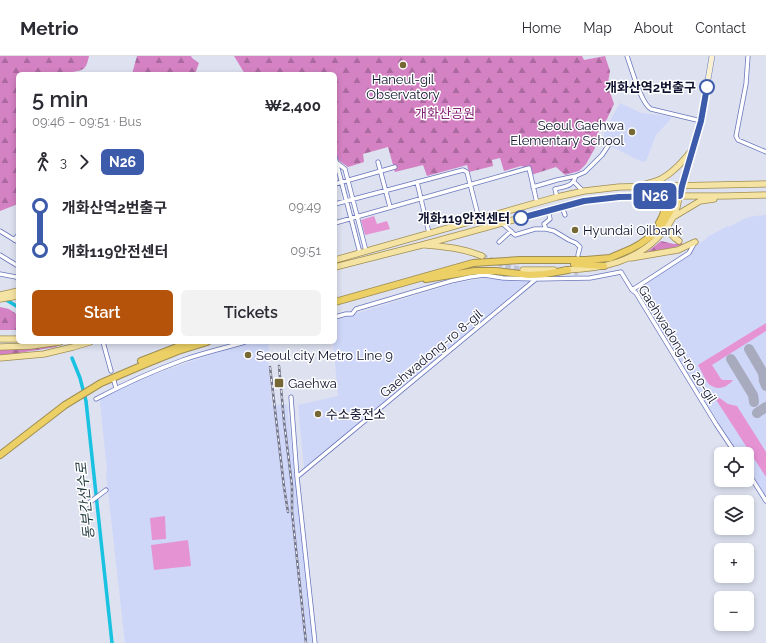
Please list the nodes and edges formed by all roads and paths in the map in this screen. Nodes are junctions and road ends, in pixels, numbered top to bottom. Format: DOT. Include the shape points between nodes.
graph roads {
  1 [pos="627,56"];
  2 [pos="711,56"];
  3 [pos="748,56"];
  4 [pos="701,121"];
  5 [pos="608,146"];
  6 [pos="693,149"];
  7 [pos="766,152"];
  8 [pos="378,162"];
  9 [pos="337,165"];
  10 [pos="337,167"];
  11 [pos="395,167"];
  12 [pos="380,171"];
  13 [pos="576,176"];
  14 [pos="347,180"];
  15 [pos="554,181"];
  16 [pos="342,182"];
  17 [pos="417,182"];
  18 [pos="574,182"];
  19 [pos="337,183"];
  20 [pos="766,184"];
  21 [pos="470,185"];
  22 [pos="682,186"];
  23 [pos="533,187"];
  24 [pos="638,187"];
  25 [pos="555,189"];
  26 [pos="386,191"];
  27 [pos="583,192"];
  28 [pos="766,195"];
  29 [pos="652,196"];
  30 [pos="680,196"];
  31 [pos="725,196"];
  32 [pos="557,197"];
  33 [pos="421,199"];
  34 [pos="352,200"];
  35 [pos="347,201"];
  36 [pos="537,203"];
  37 [pos="337,204"];
  38 [pos="390,207"];
  39 [pos="562,207"];
  40 [pos="548,210"];
  41 [pos="565,215"];
  42 [pos="674,216"];
  43 [pos="357,217"];
  44 [pos="351,218"];
  45 [pos="480,219"];
  46 [pos="337,222"];
  47 [pos="502,223"];
  48 [pos="668,226"];
  49 [pos="546,229"];
  50 [pos="0,231"];
  51 [pos="511,231"];
  52 [pos="429,233"];
  53 [pos="654,234"];
  54 [pos="16,241"];
  55 [pos="680,241"];
  56 [pos="499,242"];
  57 [pos="695,242"];
  58 [pos="422,245"];
  59 [pos="363,252"];
  60 [pos="0,255"];
  61 [pos="578,255"];
  62 [pos="482,256"];
  63 [pos="337,259"];
  64 [pos="627,259"];
  65 [pos="16,265"];
  66 [pos="337,266"];
  67 [pos="604,266"];
  68 [pos="523,270"];
  69 [pos="568,270"];
  70 [pos="0,274"];
  71 [pos="16,277"];
  72 [pos="536,279"];
  73 [pos="422,280"];
  74 [pos="632,290"];
  75 [pos="16,293"];
  76 [pos="16,293"];
  77 [pos="0,295"];
  78 [pos="0,299"];
  79 [pos="337,301"];
  80 [pos="337,304"];
  81 [pos="337,316"];
  82 [pos="0,339"];
  83 [pos="16,339"];
  84 [pos="45,344"];
  85 [pos="83,344"];
  86 [pos="104,344"];
  87 [pos="188,344"];
  88 [pos="201,344"];
  89 [pos="238,344"];
  90 [pos="0,347"];
  91 [pos="0,358"];
  92 [pos="111,371"];
  93 [pos="114,381"];
  94 [pos="101,382"];
  95 [pos="116,388"];
  96 [pos="291,396"];
  97 [pos="96,399"];
  98 [pos="65,403"];
  99 [pos="731,447"];
  100 [pos="0,451"];
  101 [pos="0,454"];
  102 [pos="298,476"];
  103 [pos="754,482"];
  104 [pos="106,490"];
  105 [pos="766,501"];
  106 [pos="86,505"];
  107 [pos="316,643"];
  1 -- 4 [label="street" via="648,107"];
  2 -- 4 [label="main road"];
  3 -- 7 [label="street" via="746,84 736,136 738,140"];
  4 -- 6 [label="main road"];
  5 -- 13 [label="street" via="591,167"];
  6 -- 22 [label="main road"];
  6 -- 24 [label="main road" via="667,175"];
  8 -- 12 [label="street"];
  9 -- 14 [label="street" via="345,169"];
  10 -- 16 [label="street"];
  11 -- 12 [label="street"];
  12 -- 14 [label="street"];
  12 -- 26 [label="street"];
  13 -- 15 [label="street"];
  13 -- 18 [label="street"];
  14 -- 16 [label="street"];
  14 -- 34 [label="street"];
  15 -- 23 [label="street"];
  15 -- 25 [label="street"];
  16 -- 19 [label="street"];
  16 -- 35 [label="street"];
  17 -- 21 [label="street" via="463,170 467,172"];
  17 -- 26 [label="street"];
  17 -- 33 [label="street"];
  18 -- 25 [label="street"];
  18 -- 27 [label="street"];
  20 -- 22 [label="main road"];
  21 -- 23 [label="street" via="528,168"];
  21 -- 33 [label="street"];
  21 -- 45 [label="street"];
  22 -- 24 [label="main road"];
  22 -- 30 [label="main road"];
  23 -- 36 [label="street"];
  24 -- 27 [label="main road"];
  25 -- 32 [label="street"];
  26 -- 34 [label="street"];
  26 -- 38 [label="street"];
  27 -- 32 [label="main road"];
  28 -- 31 [label="main road"];
  29 -- 30 [label="main road"];
  29 -- 39 [label="main road" via="584,201"];
  29 -- 53 [label="highway" via="662,202 665,210"];
  30 -- 31 [label="main road"];
  30 -- 42 [label="main road"];
  30 -- 53 [label="highway"];
  31 -- 42 [label="main road" via="700,201"];
  32 -- 36 [label="main road"];
  33 -- 38 [label="street"];
  33 -- 52 [label="street"];
  34 -- 35 [label="street"];
  34 -- 43 [label="street"];
  35 -- 37 [label="street"];
  35 -- 44 [label="street"];
  36 -- 45 [label="main road"];
  38 -- 43 [label="street"];
  39 -- 40 [label="main road"];
  39 -- 41 [label="street"];
  40 -- 47 [label="main road"];
  40 -- 49 [label="street" via="550,219 544,224"];
  42 -- 48 [label="main road"];
  43 -- 44 [label="street"];
  43 -- 59 [label="street"];
  44 -- 46 [label="street"];
  44 -- 59 [label="street"];
  45 -- 52 [label="main road"];
  47 -- 51 [label="street"];
  47 -- 58 [label="main road"];
  48 -- 55 [label="main road" via="672,236"];
  48 -- 64 [label="main road" via="648,247"];
  49 -- 51 [label="street" via="536,228 515,235"];
  49 -- 61 [label="street" via="576,243 580,247"];
  50 -- 54 [label="street"];
  51 -- 56 [label="street"];
  52 -- 59 [label="main road"];
  53 -- 79 [label="highway" via="631,249 610,258 473,263"];
  57 -- 64 [label="main road" via="670,252"];
  57 -- 74 [label="street" via="689,253"];
  58 -- 62 [label="main road" via="454,248"];
  58 -- 66 [label="main road"];
  59 -- 63 [label="main road"];
  60 -- 65 [label="street"];
  64 -- 67 [label="main road"];
  67 -- 69 [label="main road"];
  67 -- 73 [label="highway" via="493,263"];
  68 -- 69 [label="main road"];
  69 -- 73 [label="highway" via="529,275 475,271"];
  70 -- 71 [label="street"];
  72 -- 74 [label="street, Gaehwadong-ro 20-gil" via="590,278 621,272"];
  72 -- 81 [label="street" via="484,276 451,281 356,309 352,314"];
  72 -- 102 [label="street, Gaehwadong-ro 8-gil"];
  73 -- 80 [label="highway"];
  74 -- 99 [label="street, Gaehwadong-ro 20-gil"];
  75 -- 77 [label="main road"];
  76 -- 78 [label="main road"];
  82 -- 83 [label="main road"];
  84 -- 90 [label="main road"];
  85 -- 91 [label="main road" via="44,354"];
  86 -- 92 [label="street"];
  87 -- 94 [label="highway" via="148,358"];
  88 -- 94 [label="highway"];
  89 -- 95 [label="street" via="184,360"];
  93 -- 95 [label="street"];
  94 -- 98 [label="highway"];
  95 -- 97 [label="street"];
  96 -- 102 [label="street"];
  98 -- 100 [label="highway"];
  98 -- 101 [label="highway"];
  102 -- 107 [label="street"];
  103 -- 105 [label="street"];
  104 -- 106 [label="street"];
}
